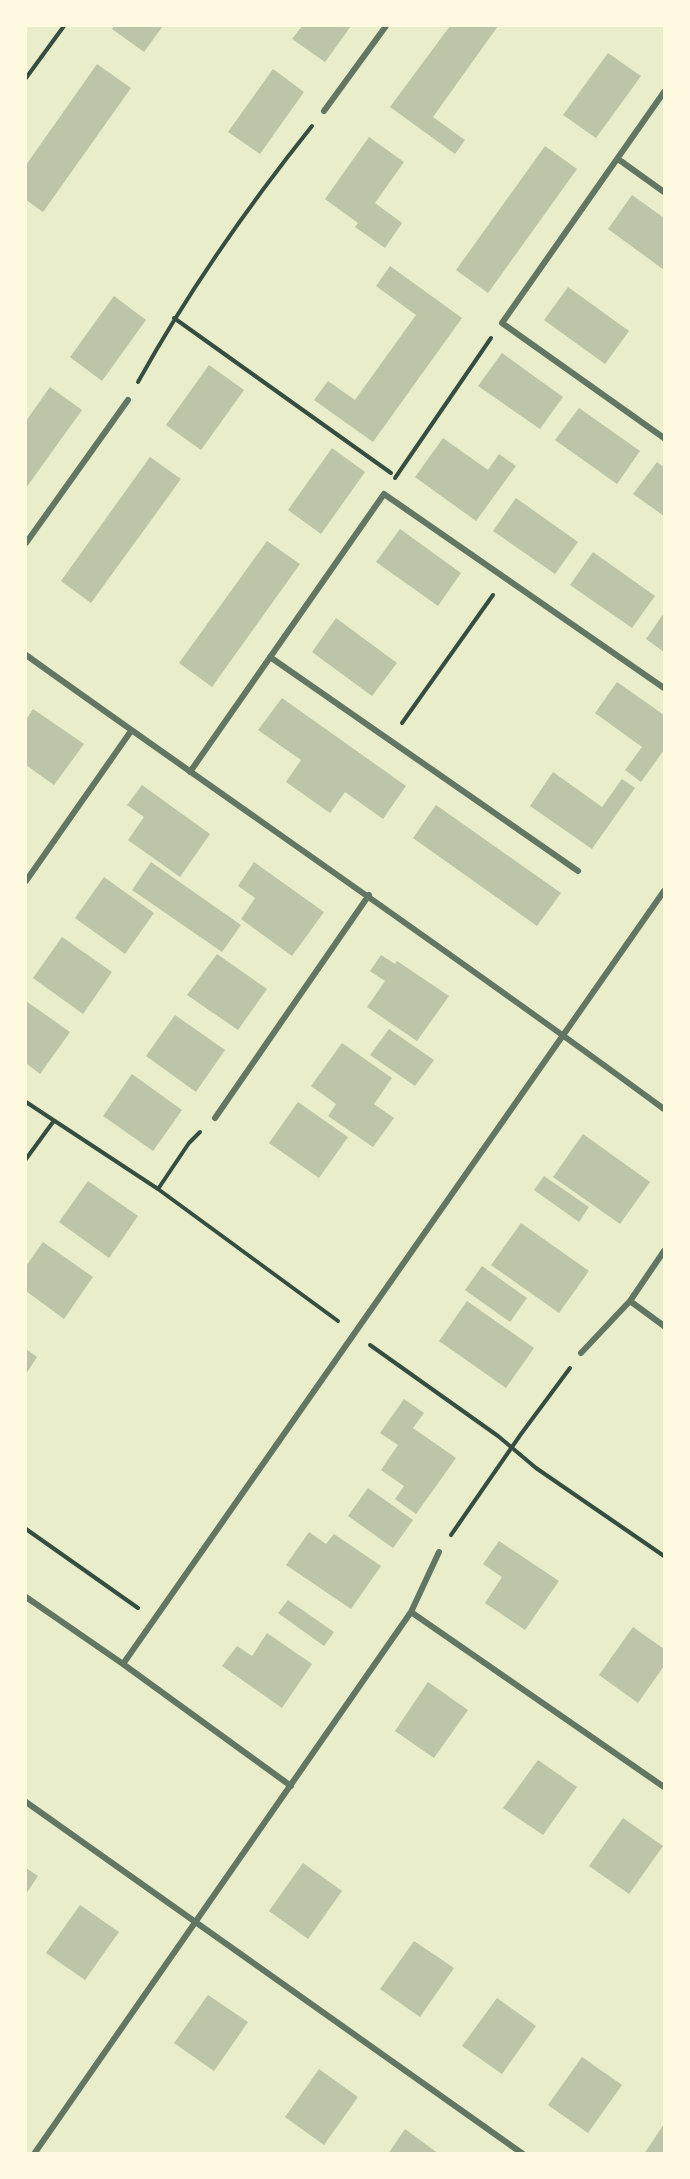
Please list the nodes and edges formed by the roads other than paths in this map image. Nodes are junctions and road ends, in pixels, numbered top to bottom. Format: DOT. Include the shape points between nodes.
graph roads {
  1 [pos="386,26"];
  2 [pos="664,92"];
  3 [pos="324,111"];
  4 [pos="618,159"];
  5 [pos="664,192"];
  6 [pos="128,400"];
  7 [pos="664,438"];
  8 [pos="26,543"];
  9 [pos="26,655"];
  10 [pos="270,657"];
  11 [pos="664,688"];
  12 [pos="131,731"];
  13 [pos="190,772"];
  14 [pos="578,871"];
  15 [pos="26,881"];
  16 [pos="664,891"];
  17 [pos="369,895"];
  18 [pos="564,1035"];
  19 [pos="664,1109"];
  20 [pos="215,1118"];
  21 [pos="664,1251"];
  22 [pos="630,1301"];
  23 [pos="664,1326"];
  24 [pos="581,1353"];
  25 [pos="439,1552"];
  26 [pos="26,1597"];
  27 [pos="411,1612"];
  28 [pos="123,1664"];
  29 [pos="291,1786"];
  30 [pos="664,1787"];
  31 [pos="26,1802"];
  32 [pos="195,1922"];
  33 [pos="34,2154"];
  34 [pos="523,2154"];
  1 -- 3 [label="street"];
  2 -- 4 [label="street"];
  4 -- 5 [label="street"];
  4 -- 7 [label="street" via="502,323"];
  6 -- 8 [label="street"];
  9 -- 12 [label="street"];
  10 -- 11 [label="street" via="384,494"];
  10 -- 13 [label="street"];
  10 -- 14 [label="street"];
  12 -- 13 [label="street"];
  12 -- 15 [label="street"];
  13 -- 17 [label="street"];
  16 -- 18 [label="street"];
  17 -- 18 [label="street"];
  17 -- 20 [label="street"];
  18 -- 19 [label="street"];
  18 -- 28 [label="street"];
  21 -- 22 [label="street"];
  22 -- 23 [label="street"];
  22 -- 24 [label="street"];
  25 -- 27 [label="street"];
  26 -- 28 [label="street"];
  27 -- 29 [label="street"];
  27 -- 30 [label="street"];
  28 -- 29 [label="street"];
  29 -- 32 [label="street"];
  31 -- 32 [label="street"];
  32 -- 33 [label="street"];
  32 -- 34 [label="street"];
}
